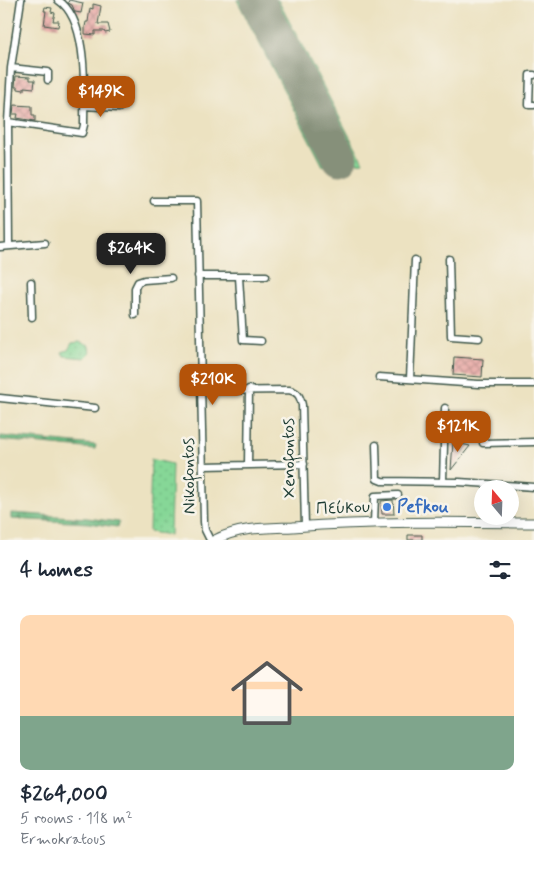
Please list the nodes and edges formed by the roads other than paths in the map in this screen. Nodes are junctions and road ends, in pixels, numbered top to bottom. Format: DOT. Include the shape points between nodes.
graph roads {
  1 [pos="21,0"];
  2 [pos="58,0"];
  3 [pos="12,68"];
  4 [pos="534,75"];
  5 [pos="48,80"];
  6 [pos="534,105"];
  7 [pos="84,106"];
  8 [pos="119,108"];
  9 [pos="8,122"];
  10 [pos="8,182"];
  11 [pos="0,183"];
  12 [pos="154,201"];
  13 [pos="44,244"];
  14 [pos="9,246"];
  15 [pos="0,247"];
  16 [pos="448,259"];
  17 [pos="415,260"];
  18 [pos="198,276"];
  19 [pos="266,276"];
  20 [pos="239,277"];
  21 [pos="171,278"];
  22 [pos="31,282"];
  23 [pos="135,315"];
  24 [pos="32,317"];
  25 [pos="479,338"];
  26 [pos="261,341"];
  27 [pos="379,376"];
  28 [pos="410,379"];
  29 [pos="534,384"];
  30 [pos="249,389"];
  31 [pos="202,391"];
  32 [pos="0,398"];
  33 [pos="95,408"];
  34 [pos="445,408"];
  35 [pos="534,442"];
  36 [pos="483,443"];
  37 [pos="376,445"];
  38 [pos="304,464"];
  39 [pos="204,466"];
  40 [pos="248,466"];
  41 [pos="443,481"];
  42 [pos="534,486"];
  43 [pos="398,495"];
  44 [pos="374,522"];
  45 [pos="534,523"];
  46 [pos="305,526"];
  47 [pos="210,540"];
  48 [pos="215,540"];
  1 -- 3 [label="street"];
  2 -- 7 [label="street" via="78,27 83,52"];
  3 -- 5 [label="street" via="48,72"];
  3 -- 9 [label="street"];
  4 -- 6 [label="street" via="530,75 529,104"];
  7 -- 8 [label="street"];
  7 -- 9 [label="street" via="82,133"];
  9 -- 10 [label="street"];
  10 -- 11 [label="street"];
  10 -- 14 [label="street"];
  12 -- 18 [label="street, Nikofontos" via="197,201"];
  13 -- 14 [label="street"];
  14 -- 15 [label="street"];
  16 -- 25 [label="street" via="451,336"];
  17 -- 28 [label="street"];
  18 -- 20 [label="street"];
  18 -- 31 [label="street, Nikofontos"];
  19 -- 20 [label="street"];
  20 -- 26 [label="street" via="244,340"];
  21 -- 23 [label="street" via="138,282"];
  22 -- 24 [label="street"];
  27 -- 28 [label="street"];
  28 -- 29 [label="street"];
  30 -- 31 [label="street"];
  30 -- 38 [label="street, Xenofontos" via="289,390 300,396"];
  30 -- 40 [label="street"];
  31 -- 39 [label="street, Nikofontos"];
  32 -- 33 [label="street"];
  34 -- 41 [label="street"];
  35 -- 36 [label="street"];
  37 -- 41 [label="street" via="377,479 382,482"];
  38 -- 40 [label="street"];
  38 -- 46 [label="street, Xenofontos"];
  39 -- 40 [label="street"];
  39 -- 47 [label="street, Nikofontos" via="204,522"];
  41 -- 42 [label="street"];
  43 -- 44 [label="street" via="375,496"];
  44 -- 45 [label="main road, Πεύκου"];
  44 -- 46 [label="main road, Πεύκου"];
  46 -- 48 [label="main road, Πεύκου" via="249,529"];
}
